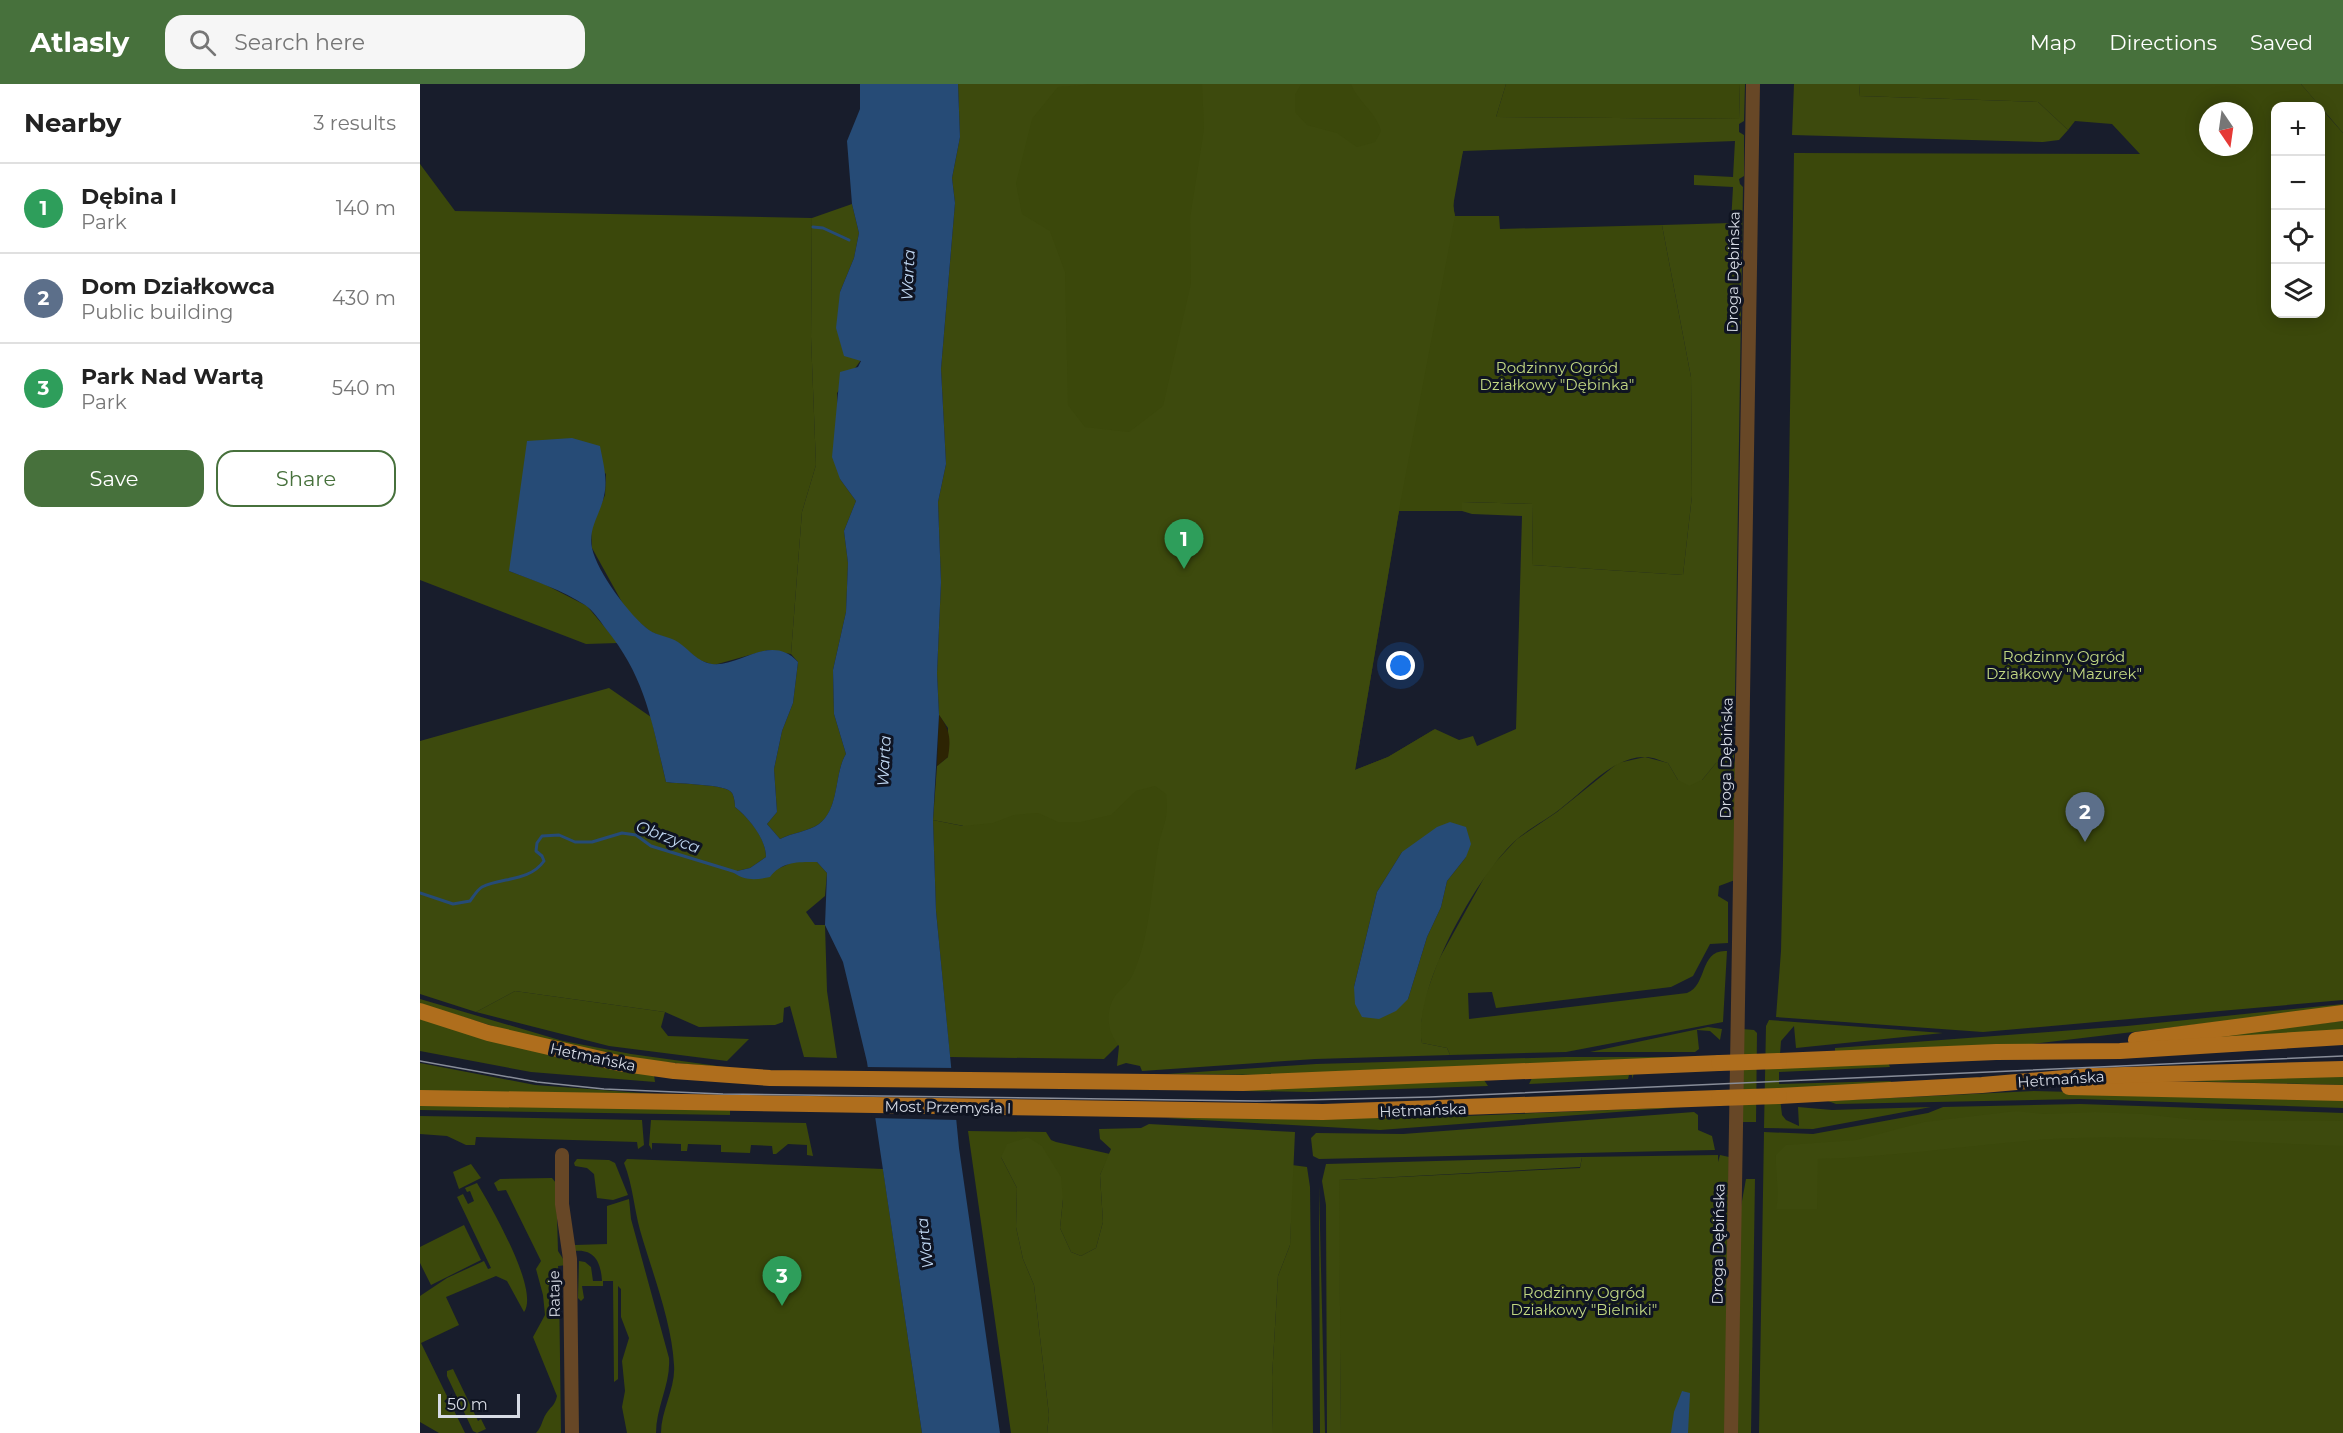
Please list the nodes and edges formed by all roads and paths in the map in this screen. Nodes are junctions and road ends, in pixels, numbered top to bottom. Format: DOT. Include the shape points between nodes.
graph roads {
  1 [pos="1753,84"];
  2 [pos="420,1011"];
  3 [pos="2343,1013"];
  4 [pos="2343,1036"];
  5 [pos="2028,1052"];
  6 [pos="2343,1068"];
  7 [pos="770,1078"];
  8 [pos="1127,1083"];
  9 [pos="2002,1084"];
  10 [pos="2343,1093"];
  11 [pos="420,1098"];
  12 [pos="1127,1110"];
  13 [pos="562,1155"];
  14 [pos="573,1433"];
  15 [pos="1731,1433"];
  1 -- 15 [label="street, Droga Dębińska"];
  2 -- 7 [label="main road, Hetmańska" via="488,1033 618,1063"];
  3 -- 5 [label="main road"];
  4 -- 5 [label="main road, Hetmańska" via="2193,1048"];
  5 -- 8 [label="main road, Hetmańska, bridge" via="1306,1082"];
  6 -- 9 [label="main road, Hetmańska" via="2201,1071"];
  7 -- 8 [label="main road, Most Przemysła I"];
  9 -- 10 [label="main road"];
  9 -- 12 [label="main road, Hetmańska, bridge" via="1372,1112"];
  11 -- 12 [label="main road, Most Przemysła I"];
  13 -- 14 [label="street, Rataje" via="562,1204 570,1259"];
}
